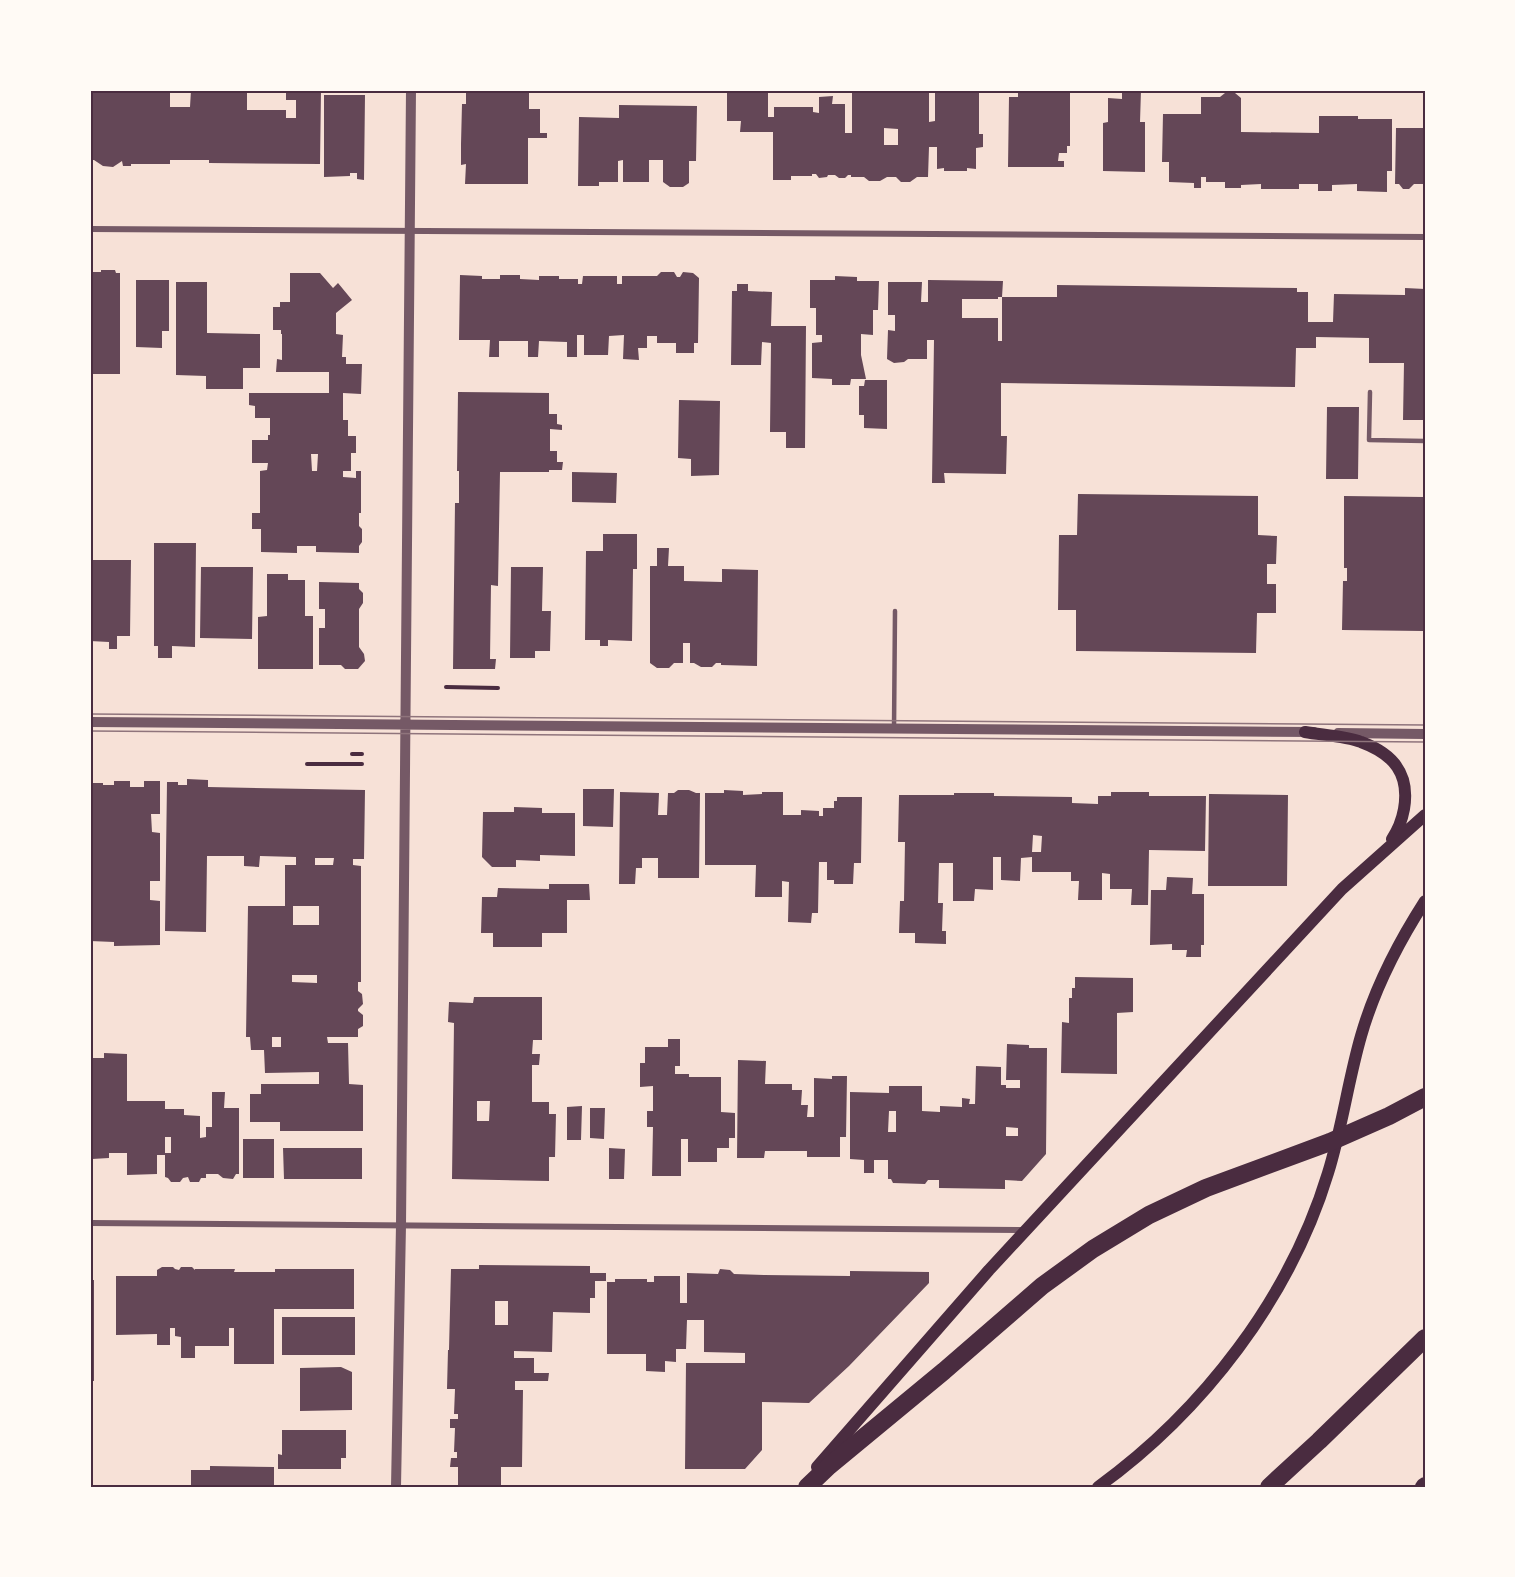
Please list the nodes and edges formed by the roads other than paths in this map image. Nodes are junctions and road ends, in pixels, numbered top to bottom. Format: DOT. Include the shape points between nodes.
graph roads {
  1 [pos="411,90"];
  2 [pos="90,228"];
  3 [pos="410,231"];
  4 [pos="1425,237"];
  5 [pos="1370,392"];
  6 [pos="1425,441"];
  7 [pos="895,611"];
  8 [pos="90,722"];
  9 [pos="405,725"];
  10 [pos="894,729"];
  11 [pos="1305,732"];
  12 [pos="1425,734"];
  13 [pos="1425,814"];
  14 [pos="1380,855"];
  15 [pos="1425,901"];
  16 [pos="1425,1097"];
  17 [pos="90,1223"];
  18 [pos="401,1225"];
  19 [pos="1025,1230"];
  20 [pos="1425,1338"];
  21 [pos="396,1487"];
  22 [pos="800,1487"];
  23 [pos="807,1487"];
  24 [pos="1098,1487"];
  25 [pos="1269,1487"];
  1 -- 3 [label="street"];
  2 -- 3 [label="street"];
  3 -- 4 [label="street"];
  3 -- 9 [label="street"];
  5 -- 6 [label="lane" via="1369,440"];
  7 -- 10 [label="lane"];
  8 -- 9 [label="street"];
  9 -- 10 [label="street"];
  9 -- 18 [label="street"];
  10 -- 11 [label="street"];
  11 -- 12 [label="street"];
  11 -- 14 [label="main road" via="1360,741 1395,763 1404,779 1406,797 1397,832"];
  13 -- 14 [label="main road"];
  14 -- 19 [label="main road" via="1342,889"];
  15 -- 24 [label="main road" via="1387,965 1371,1004 1320,1199 1267,1306 1195,1400"];
  16 -- 23 [label="highway" via="1330,1142 1196,1193 1149,1215 1093,1249 1042,1286"];
  17 -- 18 [label="street"];
  18 -- 19 [label="street"];
  18 -- 21 [label="street"];
  19 -- 22 [label="main road"];
  20 -- 25 [label="highway"];
}
